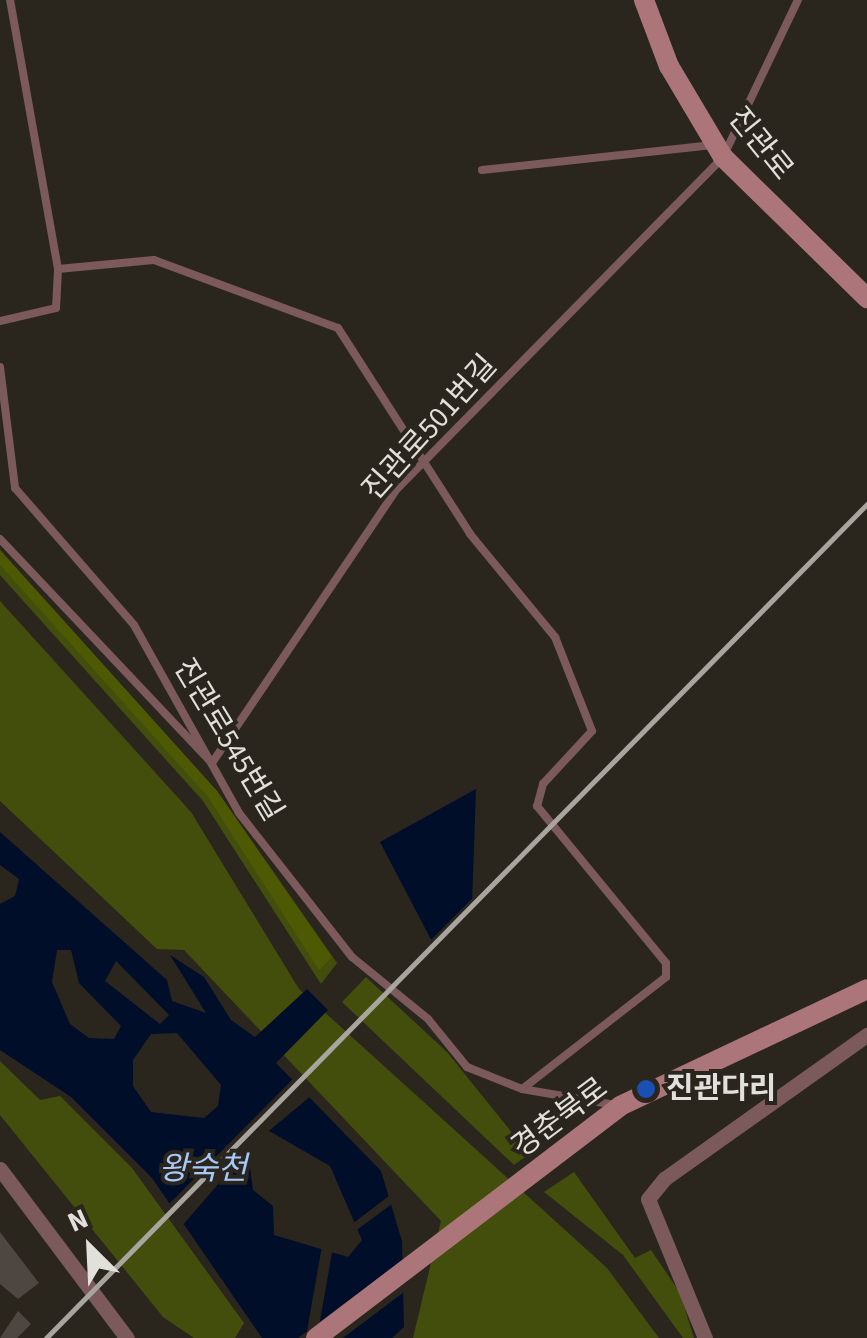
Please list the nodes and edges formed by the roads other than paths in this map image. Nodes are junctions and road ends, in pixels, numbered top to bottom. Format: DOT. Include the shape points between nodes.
graph roads {
  1 [pos="10,0"];
  2 [pos="644,0"];
  3 [pos="798,0"];
  4 [pos="719,150"];
  5 [pos="482,170"];
  6 [pos="58,268"];
  7 [pos="867,298"];
  8 [pos="0,321"];
  9 [pos="0,367"];
  10 [pos="424,462"];
  11 [pos="0,540"];
  12 [pos="212,764"];
  13 [pos="867,990"];
  14 [pos="867,1035"];
  15 [pos="522,1089"];
  16 [pos="620,1106"];
  17 [pos="0,1169"];
  18 [pos="127,1338"];
  19 [pos="316,1338"];
  20 [pos="705,1338"];
  1 -- 6 [label="lane"];
  2 -- 4 [label="street, 진관로" via="669,66"];
  3 -- 4 [label="lane, 진관로501번길"];
  4 -- 5 [label="lane"];
  4 -- 7 [label="street, 진관로"];
  4 -- 10 [label="lane, 진관로501번길"];
  6 -- 8 [label="lane" via="56,308"];
  6 -- 10 [label="lane" via="154,260 338,328"];
  9 -- 12 [label="lane, 진관로545번길" via="15,488 134,625"];
  10 -- 12 [label="lane, 진관로501번길"];
  10 -- 15 [label="lane" via="555,636 590,708 592,732 543,784 537,806 666,963 666,977"];
  11 -- 12 [label="lane"];
  12 -- 15 [label="lane, 진관로545번길" via="352,957 428,1018 466,1067"];
  13 -- 16 [label="street, 경춘북로"];
  14 -- 20 [label="street" via="664,1179 648,1200"];
  15 -- 16 [label="lane, 진관로545번길"];
  16 -- 19 [label="street, 경춘북로"];
  17 -- 18 [label="street"];
}
